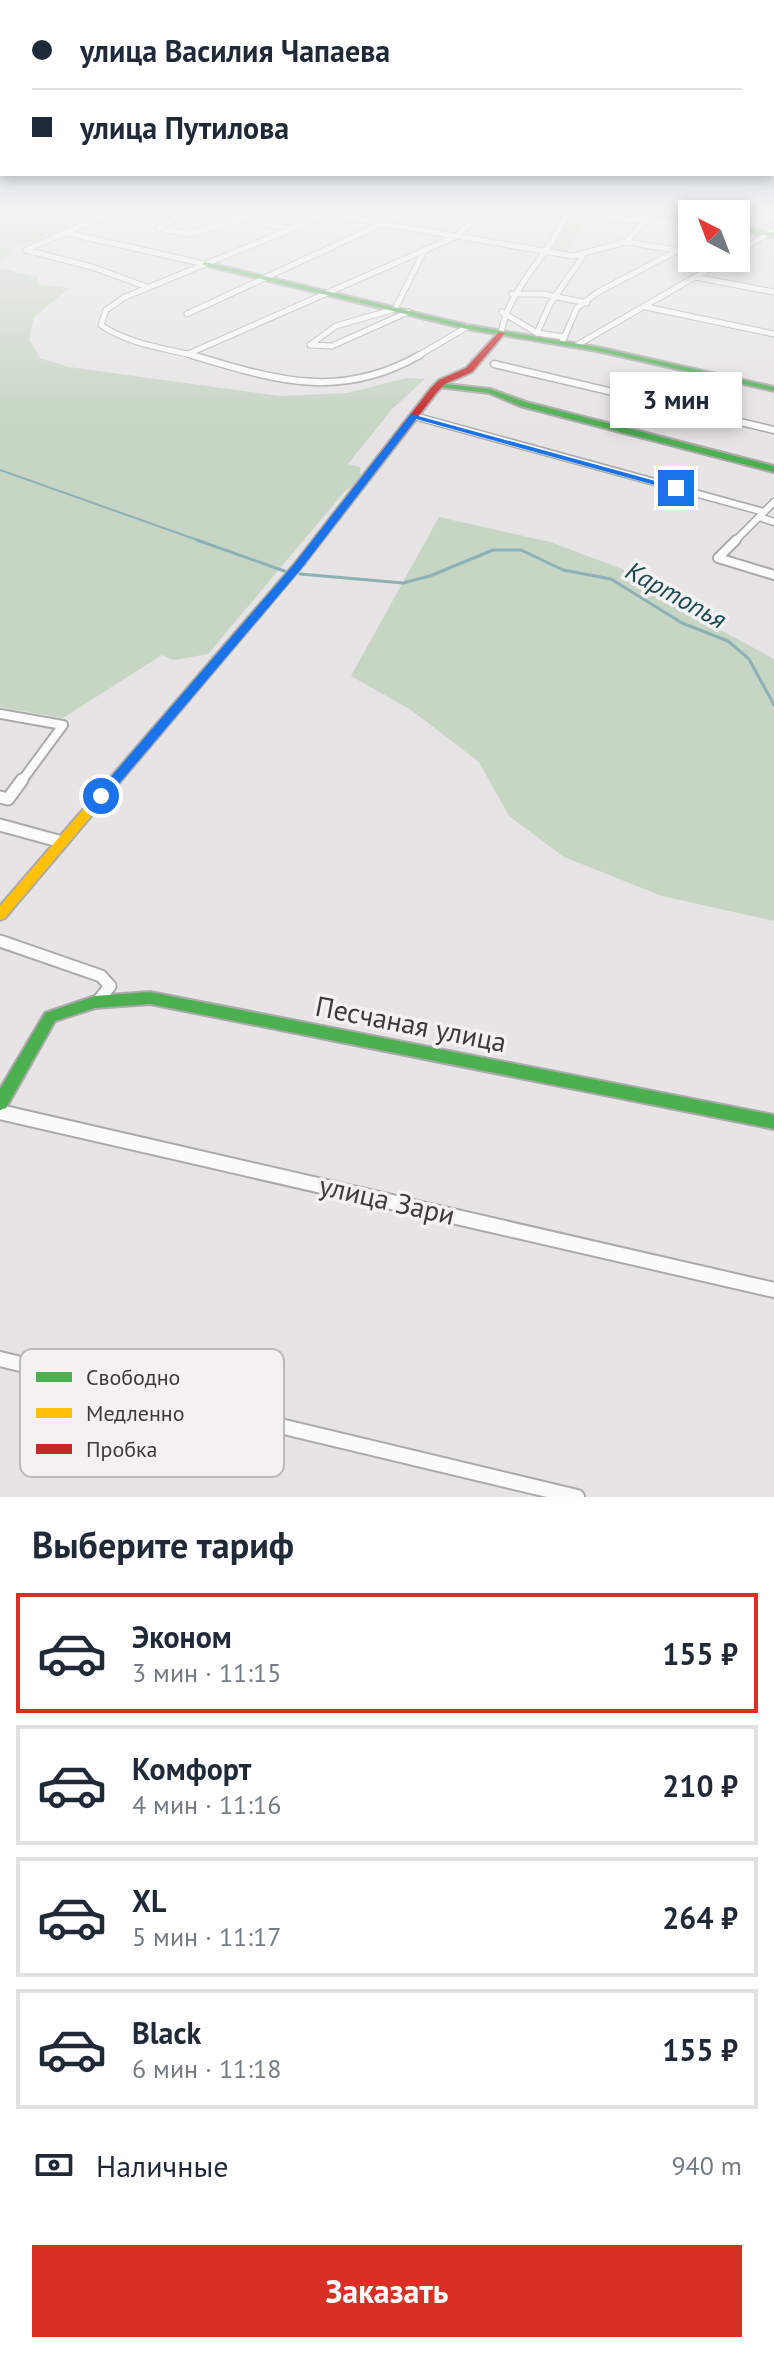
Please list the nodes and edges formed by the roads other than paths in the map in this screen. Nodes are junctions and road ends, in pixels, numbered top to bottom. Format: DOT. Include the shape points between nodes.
graph roads {
  1 [pos="131,284"];
  2 [pos="155,284"];
  3 [pos="253,284"];
  4 [pos="291,284"];
  5 [pos="345,284"];
  6 [pos="412,284"];
  7 [pos="520,284"];
  8 [pos="565,284"];
  9 [pos="613,284"];
  10 [pos="684,284"];
  11 [pos="731,284"];
  12 [pos="144,288"];
  13 [pos="326,292"];
  14 [pos="774,292"];
  15 [pos="512,294"];
  16 [pos="556,297"];
  17 [pos="587,303"];
  18 [pos="646,307"];
  19 [pos="402,311"];
  20 [pos="502,312"];
  21 [pos="187,314"];
  22 [pos="467,327"];
  23 [pos="501,333"];
  24 [pos="537,333"];
  25 [pos="774,334"];
  26 [pos="564,340"];
  27 [pos="577,345"];
  28 [pos="188,354"];
  29 [pos="494,364"];
  30 [pos="439,385"];
  31 [pos="774,389"];
  32 [pos="414,416"];
  33 [pos="774,430"];
  34 [pos="774,469"];
  35 [pos="774,502"];
  36 [pos="762,515"];
  37 [pos="774,522"];
  38 [pos="774,575"];
  39 [pos="0,714"];
  40 [pos="4,798"];
  41 [pos="0,825"];
  42 [pos="62,842"];
  43 [pos="0,915"];
  44 [pos="0,941"];
  45 [pos="95,1002"];
  46 [pos="0,1103"];
  47 [pos="0,1112"];
  48 [pos="774,1122"];
  49 [pos="774,1290"];
  50 [pos="0,1359"];
  51 [pos="20,1364"];
  52 [pos="284,1427"];
  53 [pos="577,1497"];
  1 -- 12 [label="street"];
  2 -- 12 [label="street"];
  3 -- 21 [label="street"];
  4 -- 13 [label="street"];
  5 -- 13 [label="street"];
  6 -- 19 [label="street"];
  7 -- 15 [label="street"];
  8 -- 16 [label="street"];
  9 -- 17 [label="street"];
  10 -- 18 [label="street"];
  11 -- 14 [label="street"];
  12 -- 28 [label="street" via="111,305 101,325 123,338"];
  13 -- 19 [label="street"];
  13 -- 28 [label="street"];
  15 -- 16 [label="street"];
  15 -- 20 [label="street"];
  16 -- 17 [label="street"];
  16 -- 24 [label="street" via="539,319"];
  17 -- 26 [label="street" via="569,313 571,326"];
  18 -- 25 [label="street"];
  18 -- 27 [label="street"];
  19 -- 19 [label="street" via="350,321 310,345 332,346"];
  19 -- 22 [label="street"];
  20 -- 23 [label="street"];
  20 -- 24 [label="street"];
  22 -- 23 [label="street"];
  22 -- 28 [label="street" via="392,370 334,386 295,383"];
  23 -- 26 [label="street"];
  23 -- 30 [label="street" via="466,372"];
  24 -- 26 [label="street"];
  26 -- 27 [label="street"];
  27 -- 31 [label="street"];
  29 -- 33 [label="street"];
  30 -- 32 [label="street"];
  30 -- 34 [label="street" via="490,391"];
  32 -- 36 [label="street"];
  32 -- 42 [label="street" via="298,566"];
  35 -- 36 [label="street"];
  36 -- 37 [label="street"];
  36 -- 38 [label="street" via="718,558"];
  39 -- 40 [label="street" via="63,725"];
  41 -- 42 [label="street"];
  42 -- 43 [label="street"];
  44 -- 45 [label="street" via="101,976 109,992"];
  45 -- 46 [label="street, Песчаная улица" via="63,1011 43,1025"];
  45 -- 48 [label="street, Песчаная улица" via="179,1002"];
  47 -- 49 [label="street, улица Зари"];
  50 -- 51 [label="street"];
  52 -- 53 [label="street"];
}
